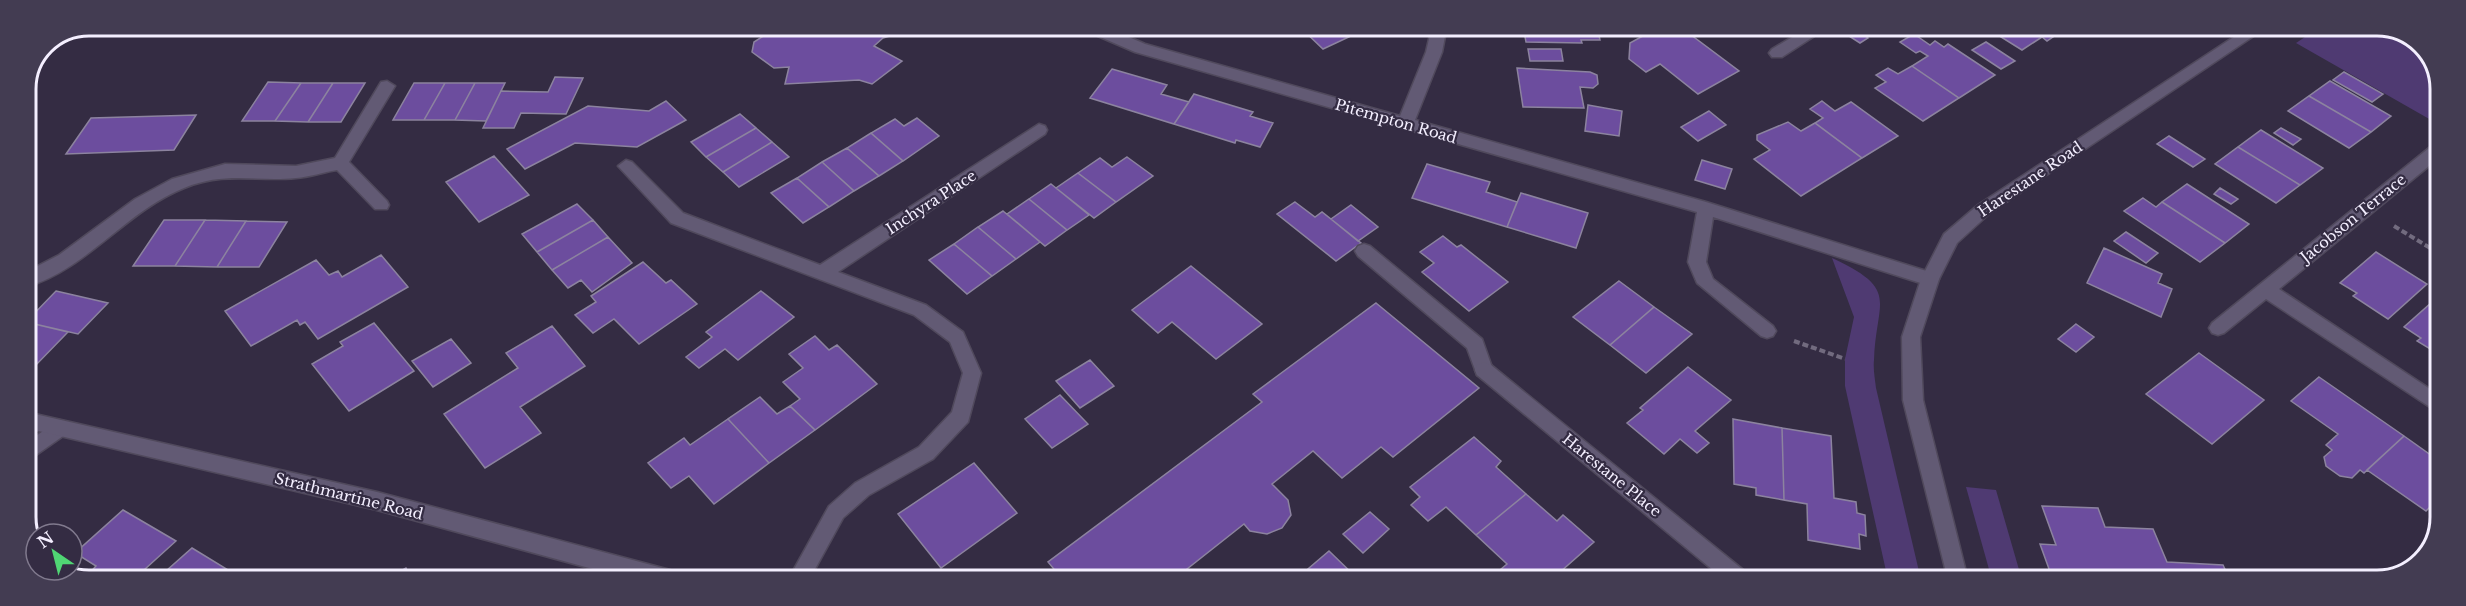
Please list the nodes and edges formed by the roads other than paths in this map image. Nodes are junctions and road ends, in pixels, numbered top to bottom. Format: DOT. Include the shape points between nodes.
graph roads {
  1 [pos="1112,36"];
  2 [pos="1438,36"];
  3 [pos="1800,36"];
  4 [pos="1807,36"];
  5 [pos="2245,36"];
  6 [pos="1803,38"];
  7 [pos="1777,53"];
  8 [pos="387,86"];
  9 [pos="1405,124"];
  10 [pos="1039,130"];
  11 [pos="2430,156"];
  12 [pos="340,163"];
  13 [pos="626,165"];
  14 [pos="381,205"];
  15 [pos="1706,208"];
  16 [pos="1364,251"];
  17 [pos="822,273"];
  18 [pos="36,275"];
  19 [pos="1930,279"];
  20 [pos="2265,289"];
  21 [pos="2218,328"];
  22 [pos="1767,331"];
  23 [pos="2430,399"];
  24 [pos="36,422"];
  25 [pos="59,428"];
  26 [pos="36,446"];
  27 [pos="633,570"];
  28 [pos="804,570"];
  29 [pos="1728,570"];
  30 [pos="1956,570"];
  1 -- 9 [label="street, Pitempton Road" via="1140,48"];
  2 -- 9 [label="street"];
  3 -- 6 [label="street"];
  4 -- 6 [label="street"];
  5 -- 19 [label="street, Harestane Road" via="1984,209 1950,239"];
  6 -- 7 [label="street"];
  8 -- 12 [label="street"];
  9 -- 15 [label="street, Pitempton Road"];
  10 -- 17 [label="street, Inchyra Place"];
  11 -- 20 [label="street, Jacobson Terrace"];
  12 -- 14 [label="street"];
  12 -- 18 [label="street" via="296,172 225,170 178,183 141,202 65,260"];
  13 -- 17 [label="street" via="677,218"];
  15 -- 19 [label="street, Pitempton Road"];
  15 -- 22 [label="street" via="1697,262 1706,283"];
  16 -- 29 [label="street, Harestane Place" via="1475,344 1484,370"];
  17 -- 28 [label="street" via="920,310 957,337 972,373 961,416 926,453 862,489 836,512"];
  19 -- 30 [label="street, Harestane Road" via="1911,337 1913,399"];
  20 -- 21 [label="street, Jacobson Terrace"];
  20 -- 23 [label="street"];
  24 -- 25 [label="street, Strathmartine Road"];
  25 -- 26 [label="street"];
  25 -- 27 [label="street, Strathmartine Road" via="377,501"];
}
